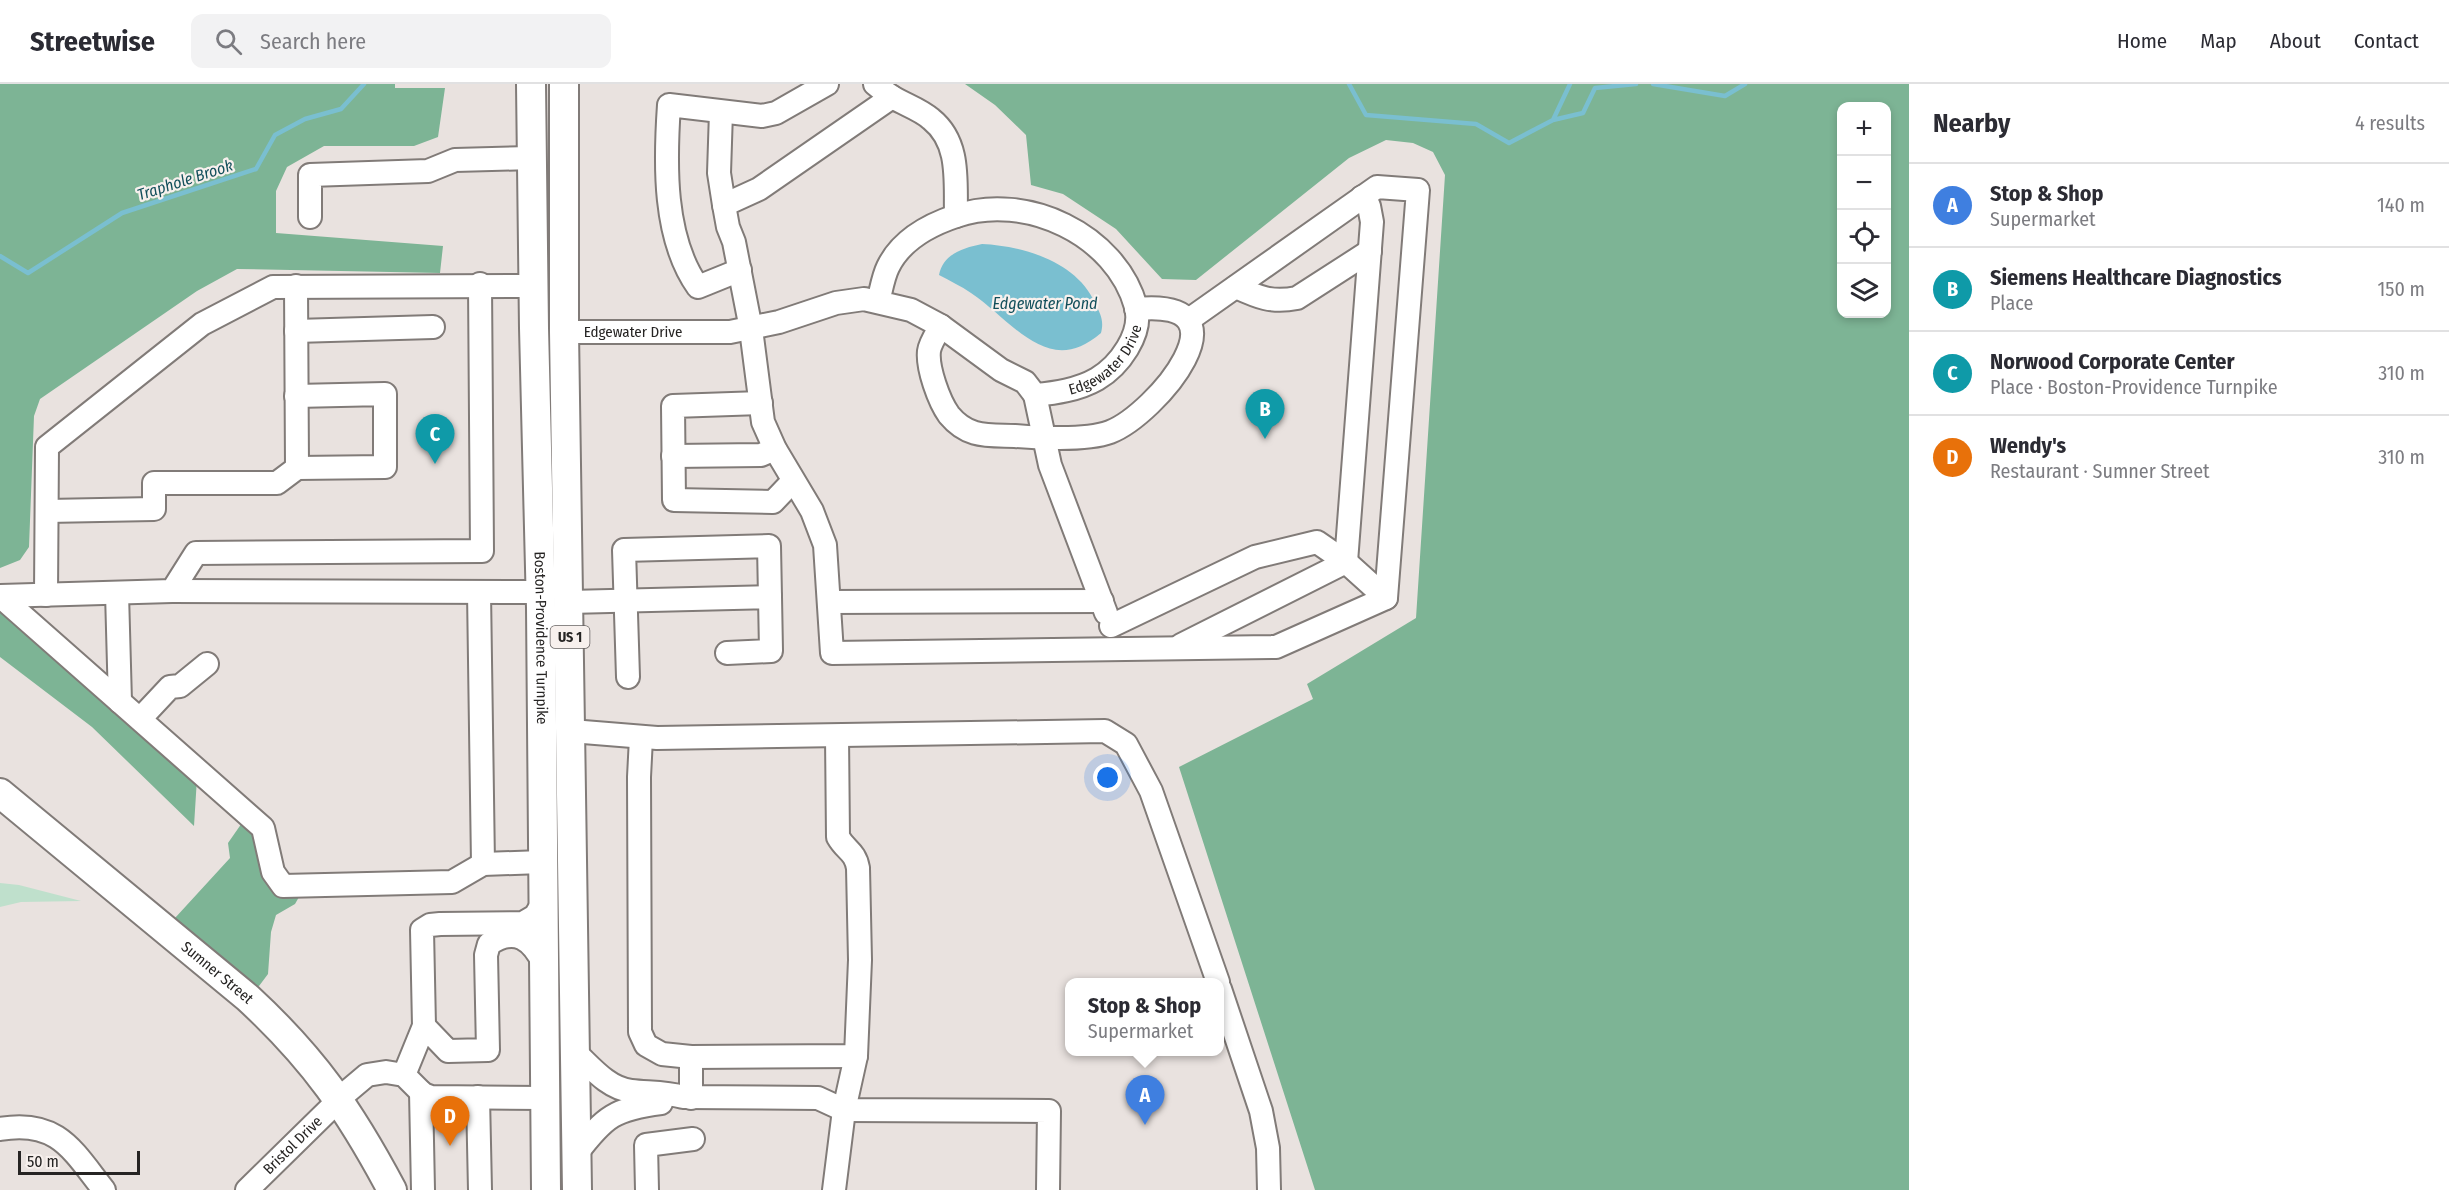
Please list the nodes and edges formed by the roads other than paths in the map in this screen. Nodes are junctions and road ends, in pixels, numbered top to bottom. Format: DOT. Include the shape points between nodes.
graph roads {
  1 [pos="531,84"];
  2 [pos="564,84"];
  3 [pos="827,84"];
  4 [pos="884,91"];
  5 [pos="721,112"];
  6 [pos="532,158"];
  7 [pos="1362,197"];
  8 [pos="724,205"];
  9 [pos="956,216"];
  10 [pos="310,217"];
  11 [pos="1370,251"];
  12 [pos="740,270"];
  13 [pos="480,284"];
  14 [pos="296,286"];
  15 [pos="533,286"];
  16 [pos="1236,287"];
  17 [pos="878,302"];
  18 [pos="1136,309"];
  19 [pos="1190,319"];
  20 [pos="940,326"];
  21 [pos="433,327"];
  22 [pos="751,329"];
  23 [pos="296,331"];
  24 [pos="564,332"];
  25 [pos="1035,395"];
  26 [pos="296,396"];
  27 [pos="761,403"];
  28 [pos="1042,438"];
  29 [pos="775,449"];
  30 [pos="673,456"];
  31 [pos="297,468"];
  32 [pos="793,481"];
  33 [pos="47,511"];
  34 [pos="1346,562"];
  35 [pos="172,591"];
  36 [pos="479,592"];
  37 [pos="540,592"];
  38 [pos="117,593"];
  39 [pos="46,595"];
  40 [pos="0,596"];
  41 [pos="770,597"];
  42 [pos="1386,597"];
  43 [pos="627,600"];
  44 [pos="1102,601"];
  45 [pos="569,602"];
  46 [pos="829,602"];
  47 [pos="1112,626"];
  48 [pos="1175,648"];
  49 [pos="1120,649"];
  50 [pos="727,653"];
  51 [pos="207,664"];
  52 [pos="628,677"];
  53 [pos="120,702"];
  54 [pos="144,723"];
  55 [pos="571,731"];
  56 [pos="837,736"];
  57 [pos="641,738"];
  58 [pos="0,793"];
  59 [pos="542,862"];
  60 [pos="483,864"];
  61 [pos="543,903"];
  62 [pos="544,964"];
  63 [pos="1217,978"];
  64 [pos="1224,1001"];
  65 [pos="424,1026"];
  66 [pos="576,1053"];
  67 [pos="856,1056"];
  68 [pos="691,1057"];
  69 [pos="404,1075"];
  70 [pos="426,1094"];
  71 [pos="478,1096"];
  72 [pos="544,1098"];
  73 [pos="687,1098"];
  74 [pos="339,1100"];
  75 [pos="844,1110"];
  76 [pos="479,1120"];
  77 [pos="0,1129"];
  78 [pos="693,1139"];
  79 [pos="577,1153"];
  80 [pos="104,1190"];
  81 [pos="247,1190"];
  82 [pos="392,1190"];
  83 [pos="423,1190"];
  84 [pos="434,1190"];
  85 [pos="466,1190"];
  86 [pos="480,1190"];
  87 [pos="546,1190"];
  88 [pos="577,1190"];
  89 [pos="647,1190"];
  90 [pos="834,1190"];
  91 [pos="1048,1190"];
  92 [pos="1269,1190"];
  1 -- 6 [label="main road, Boston-Providence Turnpike / US 1"];
  2 -- 24 [label="main road, Boston-Providence Turnpike / US 1"];
  3 -- 5 [label="street" via="776,113 762,116"];
  4 -- 8 [label="street" via="759,189"];
  4 -- 9 [label="street" via="931,119 947,138 955,166"];
  5 -- 8 [label="street" via="719,173"];
  5 -- 12 [label="street" via="669,105 666,159 671,213 690,275 698,287"];
  6 -- 10 [label="street" via="455,160 428,171 310,175"];
  6 -- 15 [label="main road, Boston-Providence Turnpike / US 1"];
  7 -- 11 [label="street" via="1370,206"];
  7 -- 16 [label="street"];
  7 -- 42 [label="street" via="1377,187 1418,190"];
  8 -- 12 [label="street"];
  9 -- 17 [label="street, Edgewater Drive" via="929,227 899,251 888,267"];
  9 -- 18 [label="street, Edgewater Drive" via="986,208 1010,209 1059,222 1095,244 1106,256 1125,282"];
  11 -- 16 [label="street" via="1297,298 1263,299"];
  11 -- 34 [label="street"];
  12 -- 22 [label="street"];
  13 -- 14 [label="street"];
  13 -- 15 [label="street"];
  13 -- 35 [label="street" via="482,551 196,553"];
  14 -- 23 [label="street"];
  14 -- 33 [label="street" via="273,287 202,324 48,447"];
  15 -- 37 [label="main road, Boston-Providence Turnpike / US 1"];
  16 -- 19 [label="street"];
  17 -- 20 [label="street, Edgewater Drive" via="910,309"];
  17 -- 22 [label="street, Edgewater Drive" via="864,299 836,303"];
  18 -- 19 [label="street" via="1170,308"];
  18 -- 25 [label="street, Edgewater Drive" via="1136,330 1126,351 1097,379"];
  19 -- 28 [label="street" via="1192,341 1180,366 1158,395 1130,421 1108,433"];
  20 -- 25 [label="street, Edgewater Drive" via="1001,370 1025,382"];
  20 -- 28 [label="street" via="929,350 932,373 943,406 954,421 971,434"];
  21 -- 23 [label="street"];
  22 -- 24 [label="street, Edgewater Drive"];
  22 -- 27 [label="street"];
  23 -- 26 [label="street"];
  24 -- 45 [label="main road, Boston-Providence Turnpike / US 1"];
  25 -- 28 [label="street"];
  26 -- 31 [label="street"];
  26 -- 31 [label="street" via="385,394 385,468"];
  27 -- 29 [label="street" via="763,422"];
  27 -- 30 [label="street" via="673,406"];
  28 -- 44 [label="street"];
  29 -- 30 [label="street" via="761,455"];
  29 -- 32 [label="street"];
  30 -- 32 [label="street" via="674,500 773,502"];
  31 -- 33 [label="street" via="277,483 154,483 154,509"];
  32 -- 46 [label="street" via="812,511 825,545"];
  33 -- 39 [label="street"];
  34 -- 42 [label="street"];
  34 -- 47 [label="street" via="1317,542 1256,557"];
  34 -- 48 [label="street"];
  35 -- 36 [label="street"];
  35 -- 38 [label="street"];
  36 -- 37 [label="street"];
  36 -- 60 [label="street"];
  37 -- 59 [label="main road, Boston-Providence Turnpike / US 1"];
  38 -- 39 [label="street"];
  38 -- 53 [label="street"];
  39 -- 40 [label="street"];
  40 -- 53 [label="street"];
  41 -- 43 [label="street"];
  41 -- 43 [label="street" via="769,546 624,550"];
  41 -- 50 [label="street" via="771,651"];
  42 -- 48 [label="street" via="1276,647"];
  43 -- 45 [label="street"];
  43 -- 52 [label="street"];
  44 -- 46 [label="street"];
  44 -- 47 [label="street"];
  45 -- 55 [label="main road, Boston-Providence Turnpike / US 1"];
  46 -- 49 [label="street" via="832,653"];
  47 -- 49 [label="street"];
  48 -- 49 [label="street"];
  51 -- 54 [label="street" via="180,686 170,687"];
  53 -- 54 [label="street"];
  54 -- 60 [label="street" via="263,828 273,872 283,886 452,882"];
  55 -- 57 [label="street"];
  55 -- 66 [label="main road, Boston-Providence Turnpike / US 1"];
  56 -- 57 [label="street"];
  56 -- 63 [label="street" via="1105,731 1126,744 1151,791"];
  56 -- 67 [label="street" via="838,837 856,856 858,868"];
  57 -- 68 [label="street" via="640,1032 646,1045 662,1054"];
  58 -- 74 [label="main road, Sumner Street" via="248,998 296,1044"];
  59 -- 60 [label="street"];
  59 -- 61 [label="main road, Boston-Providence Turnpike / US 1"];
  61 -- 62 [label="main road, Boston-Providence Turnpike / US 1"];
  61 -- 65 [label="street" via="535,916 523,923 440,924 424,928"];
  62 -- 65 [label="street" via="527,940 506,938 489,944 488,1050 448,1050"];
  62 -- 72 [label="main road, Boston-Providence Turnpike / US 1"];
  64 -- 92 [label="street" via="1261,1111 1268,1148"];
  65 -- 69 [label="street"];
  66 -- 73 [label="street" via="610,1084 628,1091 671,1093"];
  66 -- 79 [label="main road, Boston-Providence Turnpike / US 1"];
  67 -- 68 [label="street"];
  67 -- 75 [label="street"];
  68 -- 73 [label="street"];
  69 -- 70 [label="street"];
  69 -- 74 [label="street, Bristol Drive" via="367,1075"];
  70 -- 71 [label="street"];
  70 -- 83 [label="street"];
  70 -- 84 [label="street"];
  71 -- 72 [label="street"];
  71 -- 76 [label="street"];
  72 -- 87 [label="main road, Boston-Providence Turnpike / US 1"];
  73 -- 75 [label="street" via="818,1098"];
  73 -- 79 [label="street" via="617,1112 596,1128"];
  74 -- 81 [label="street, Bristol Drive"];
  74 -- 82 [label="main road, Sumner Street"];
  75 -- 90 [label="street"];
  75 -- 91 [label="street" via="1049,1112"];
  76 -- 85 [label="street" via="471,1130 470,1183"];
  76 -- 86 [label="street"];
  77 -- 80 [label="street" via="37,1129 60,1138"];
  78 -- 89 [label="street" via="646,1145"];
  79 -- 88 [label="main road, Boston-Providence Turnpike / US 1"];
}
